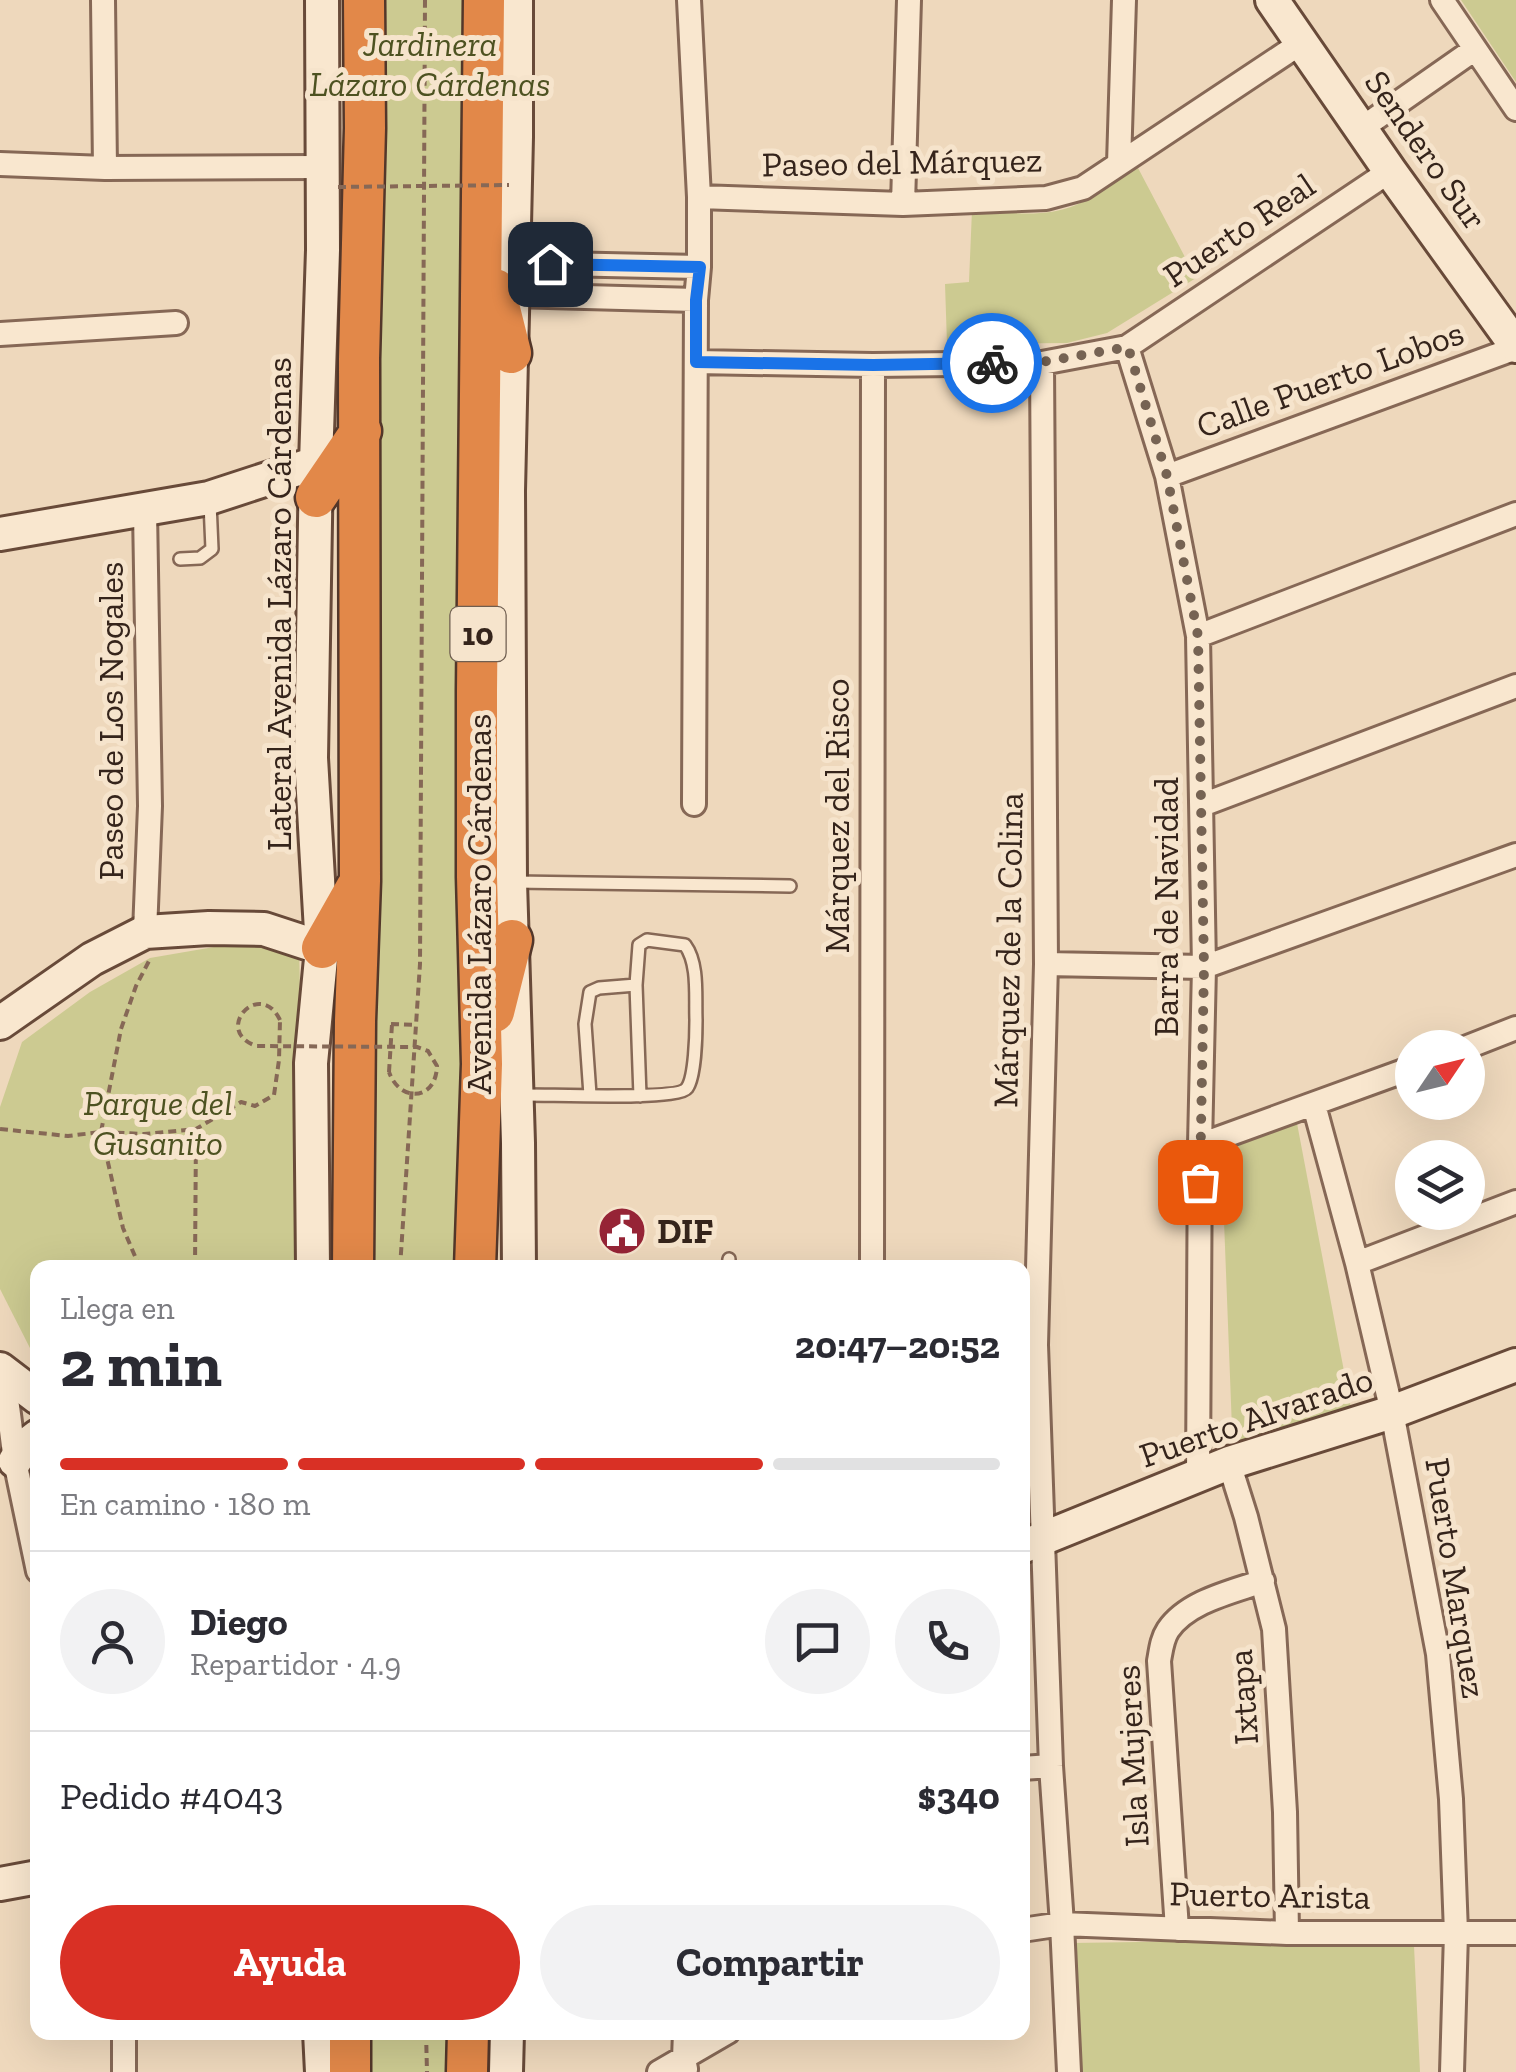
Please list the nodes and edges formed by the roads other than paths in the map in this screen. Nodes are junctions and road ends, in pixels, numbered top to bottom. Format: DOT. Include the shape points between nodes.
graph roads {
  1 [pos="102,0"];
  2 [pos="322,0"];
  3 [pos="364,0"];
  4 [pos="689,0"];
  5 [pos="909,0"];
  6 [pos="1124,0"];
  7 [pos="1272,0"];
  8 [pos="1442,0"];
  9 [pos="493,2"];
  10 [pos="1301,42"];
  11 [pos="1474,49"];
  12 [pos="1516,108"];
  13 [pos="1362,128"];
  14 [pos="0,164"];
  15 [pos="1119,164"];
  16 [pos="105,168"];
  17 [pos="1390,171"];
  18 [pos="330,177"];
  19 [pos="495,191"];
  20 [pos="698,198"];
  21 [pos="902,204"];
  22 [pos="700,267"];
  23 [pos="512,279"];
  24 [pos="696,300"];
  25 [pos="176,323"];
  26 [pos="0,334"];
  27 [pos="1128,347"];
  28 [pos="1516,347"];
  29 [pos="511,353"];
  30 [pos="696,362"];
  31 [pos="1042,362"];
  32 [pos="873,365"];
  33 [pos="360,431"];
  34 [pos="1167,476"];
  35 [pos="316,480"];
  36 [pos="210,498"];
  37 [pos="145,510"];
  38 [pos="1516,514"];
  39 [pos="0,534"];
  40 [pos="180,559"];
  41 [pos="1198,636"];
  42 [pos="1516,686"];
  43 [pos="694,804"];
  44 [pos="1202,805"];
  45 [pos="1516,855"];
  46 [pos="360,880"];
  47 [pos="510,882"];
  48 [pos="790,886"];
  49 [pos="146,932"];
  50 [pos="512,940"];
  51 [pos="322,948"];
  52 [pos="1046,964"];
  53 [pos="1204,967"];
  54 [pos="636,984"];
  55 [pos="0,1023"];
  56 [pos="1516,1028"];
  57 [pos="1485,1040"];
  58 [pos="482,1064"];
  59 [pos="1395,1075"];
  60 [pos="517,1095"];
  61 [pos="590,1095"];
  62 [pos="640,1096"];
  63 [pos="1314,1106"];
  64 [pos="1200,1145"];
  65 [pos="1516,1202"];
  66 [pos="313,1260"];
  67 [pos="353,1260"];
  68 [pos="475,1260"];
  69 [pos="519,1260"];
  70 [pos="872,1260"];
  71 [pos="1356,1262"];
  72 [pos="1516,1364"];
  73 [pos="1,1366"];
  74 [pos="30,1391"];
  75 [pos="1392,1412"];
  76 [pos="30,1442"];
  77 [pos="14,1462"];
  78 [pos="1229,1463"];
  79 [pos="1198,1475"];
  80 [pos="30,1535"];
  81 [pos="1033,1543"];
  82 [pos="1263,1581"];
  83 [pos="1051,1766"];
  84 [pos="1030,1767"];
  85 [pos="30,1878"];
  86 [pos="0,1884"];
  87 [pos="1062,1924"];
  88 [pos="1178,1928"];
  89 [pos="1030,1929"];
  90 [pos="1287,1933"];
  91 [pos="1516,1933"];
  92 [pos="1456,1934"];
  93 [pos="124,2040"];
  94 [pos="320,2040"];
  95 [pos="350,2040"];
  96 [pos="468,2040"];
  97 [pos="507,2040"];
  98 [pos="684,2040"];
  99 [pos="718,2040"];
  100 [pos="686,2066"];
  101 [pos="124,2072"];
  102 [pos="322,2072"];
  103 [pos="350,2072"];
  104 [pos="468,2072"];
  105 [pos="506,2072"];
  106 [pos="659,2072"];
  107 [pos="1069,2072"];
  108 [pos="1452,2072"];
  1 -- 16 [label="street"];
  2 -- 18 [label="main road, Lateral Avenida Lázaro Cárdenas"];
  3 -- 33 [label="highway"];
  4 -- 20 [label="street"];
  5 -- 21 [label="street"];
  6 -- 15 [label="street"];
  7 -- 10 [label="main road, Sendero Sur"];
  8 -- 11 [label="street"];
  9 -- 19 [label="highway, Avenida Lázaro Cárdenas / 10"];
  9 -- 23 [label="main road" via="516,137"];
  10 -- 13 [label="main road, Sendero Sur"];
  10 -- 15 [label="street, Paseo del Márquez"];
  11 -- 12 [label="street"];
  11 -- 13 [label="street"];
  13 -- 17 [label="main road, Sendero Sur"];
  14 -- 16 [label="street"];
  15 -- 21 [label="street, Paseo del Márquez" via="1084,188 1046,198"];
  16 -- 18 [label="street"];
  17 -- 27 [label="street, Puerto Real"];
  17 -- 28 [label="main road, Sendero Sur"];
  18 -- 35 [label="main road, Lateral Avenida Lázaro Cárdenas"];
  19 -- 29 [label="highway" via="481,231"];
  19 -- 58 [label="highway, Avenida Lázaro Cárdenas / 10" via="478,878"];
  20 -- 21 [label="street, Paseo del Márquez"];
  20 -- 22 [label="street"];
  22 -- 23 [label="street"];
  22 -- 24 [label="street"];
  23 -- 24 [label="street"];
  23 -- 29 [label="main road"];
  24 -- 30 [label="street"];
  25 -- 26 [label="street"];
  27 -- 31 [label="street"];
  27 -- 34 [label="street, Barra de Navidad"];
  28 -- 34 [label="street, Calle Puerto Lobos"];
  29 -- 47 [label="main road"];
  30 -- 32 [label="street"];
  30 -- 43 [label="street"];
  31 -- 32 [label="street"];
  31 -- 52 [label="street, Márquez de la Colina"];
  32 -- 70 [label="street, Márquez del Risco"];
  33 -- 35 [label="highway"];
  33 -- 46 [label="highway"];
  34 -- 41 [label="street, Barra de Navidad"];
  35 -- 36 [label="main road"];
  35 -- 51 [label="main road, Lateral Avenida Lázaro Cárdenas" via="311,758"];
  36 -- 37 [label="main road"];
  36 -- 40 [label="lane" via="212,549 200,558"];
  37 -- 39 [label="main road"];
  37 -- 49 [label="street, Paseo de Los Nogales"];
  38 -- 41 [label="street"];
  41 -- 44 [label="street, Barra de Navidad"];
  42 -- 44 [label="street"];
  44 -- 53 [label="street, Barra de Navidad"];
  45 -- 53 [label="street"];
  46 -- 51 [label="highway"];
  46 -- 67 [label="highway"];
  47 -- 48 [label="lane"];
  47 -- 50 [label="main road"];
  49 -- 51 [label="main road" via="264,929"];
  49 -- 55 [label="main road" via="92,959"];
  50 -- 58 [label="highway"];
  50 -- 60 [label="main road"];
  51 -- 66 [label="main road, Lateral Avenida Lázaro Cárdenas" via="311,1062"];
  52 -- 53 [label="street"];
  52 -- 81 [label="street, Márquez de la Colina"];
  53 -- 64 [label="street, Barra de Navidad"];
  54 -- 61 [label="lane" via="590,992"];
  54 -- 62 [label="lane"];
  54 -- 62 [label="lane" via="639,944 685,945 692,954 696,1044 688,1086 668,1096"];
  56 -- 57 [label="street"];
  58 -- 68 [label="highway, Avenida Lázaro Cárdenas / 10"];
  59 -- 63 [label="street"];
  60 -- 61 [label="lane"];
  60 -- 69 [label="main road"];
  61 -- 62 [label="lane"];
  63 -- 64 [label="street"];
  63 -- 71 [label="street, Puerto Marquez"];
  64 -- 79 [label="street, Barra de Navidad"];
  65 -- 71 [label="street"];
  71 -- 75 [label="street, Puerto Marquez"];
  72 -- 75 [label="main road, Puerto Alvarado"];
  73 -- 74 [label="main road"];
  73 -- 77 [label="street"];
  75 -- 78 [label="main road, Puerto Alvarado"];
  75 -- 92 [label="street, Puerto Marquez" via="1438,1654"];
  76 -- 77 [label="main road"];
  77 -- 80 [label="street"];
  78 -- 79 [label="main road, Puerto Alvarado"];
  78 -- 82 [label="street, Ixtapa"];
  79 -- 81 [label="main road, Puerto Alvarado"];
  81 -- 83 [label="street, Márquez de la Colina"];
  82 -- 88 [label="street, Isla Mujeres" via="1192,1610 1162,1642"];
  82 -- 90 [label="street, Ixtapa" via="1274,1629"];
  83 -- 84 [label="street"];
  83 -- 87 [label="street, Márquez de la Colina"];
  85 -- 86 [label="main road"];
  87 -- 88 [label="street, Puerto Arista"];
  87 -- 89 [label="street, Puerto Arista"];
  87 -- 107 [label="street, Márquez de la Colina"];
  88 -- 90 [label="street, Puerto Arista"];
  90 -- 92 [label="street, Puerto Arista"];
  91 -- 92 [label="street, Puerto Arista"];
  92 -- 108 [label="street, Puerto Marquez"];
  93 -- 101 [label="street"];
  94 -- 102 [label="main road"];
  95 -- 103 [label="highway"];
  96 -- 104 [label="highway"];
  97 -- 105 [label="main road"];
  98 -- 100 [label="street"];
  99 -- 100 [label="street"];
  100 -- 106 [label="street"];
}
